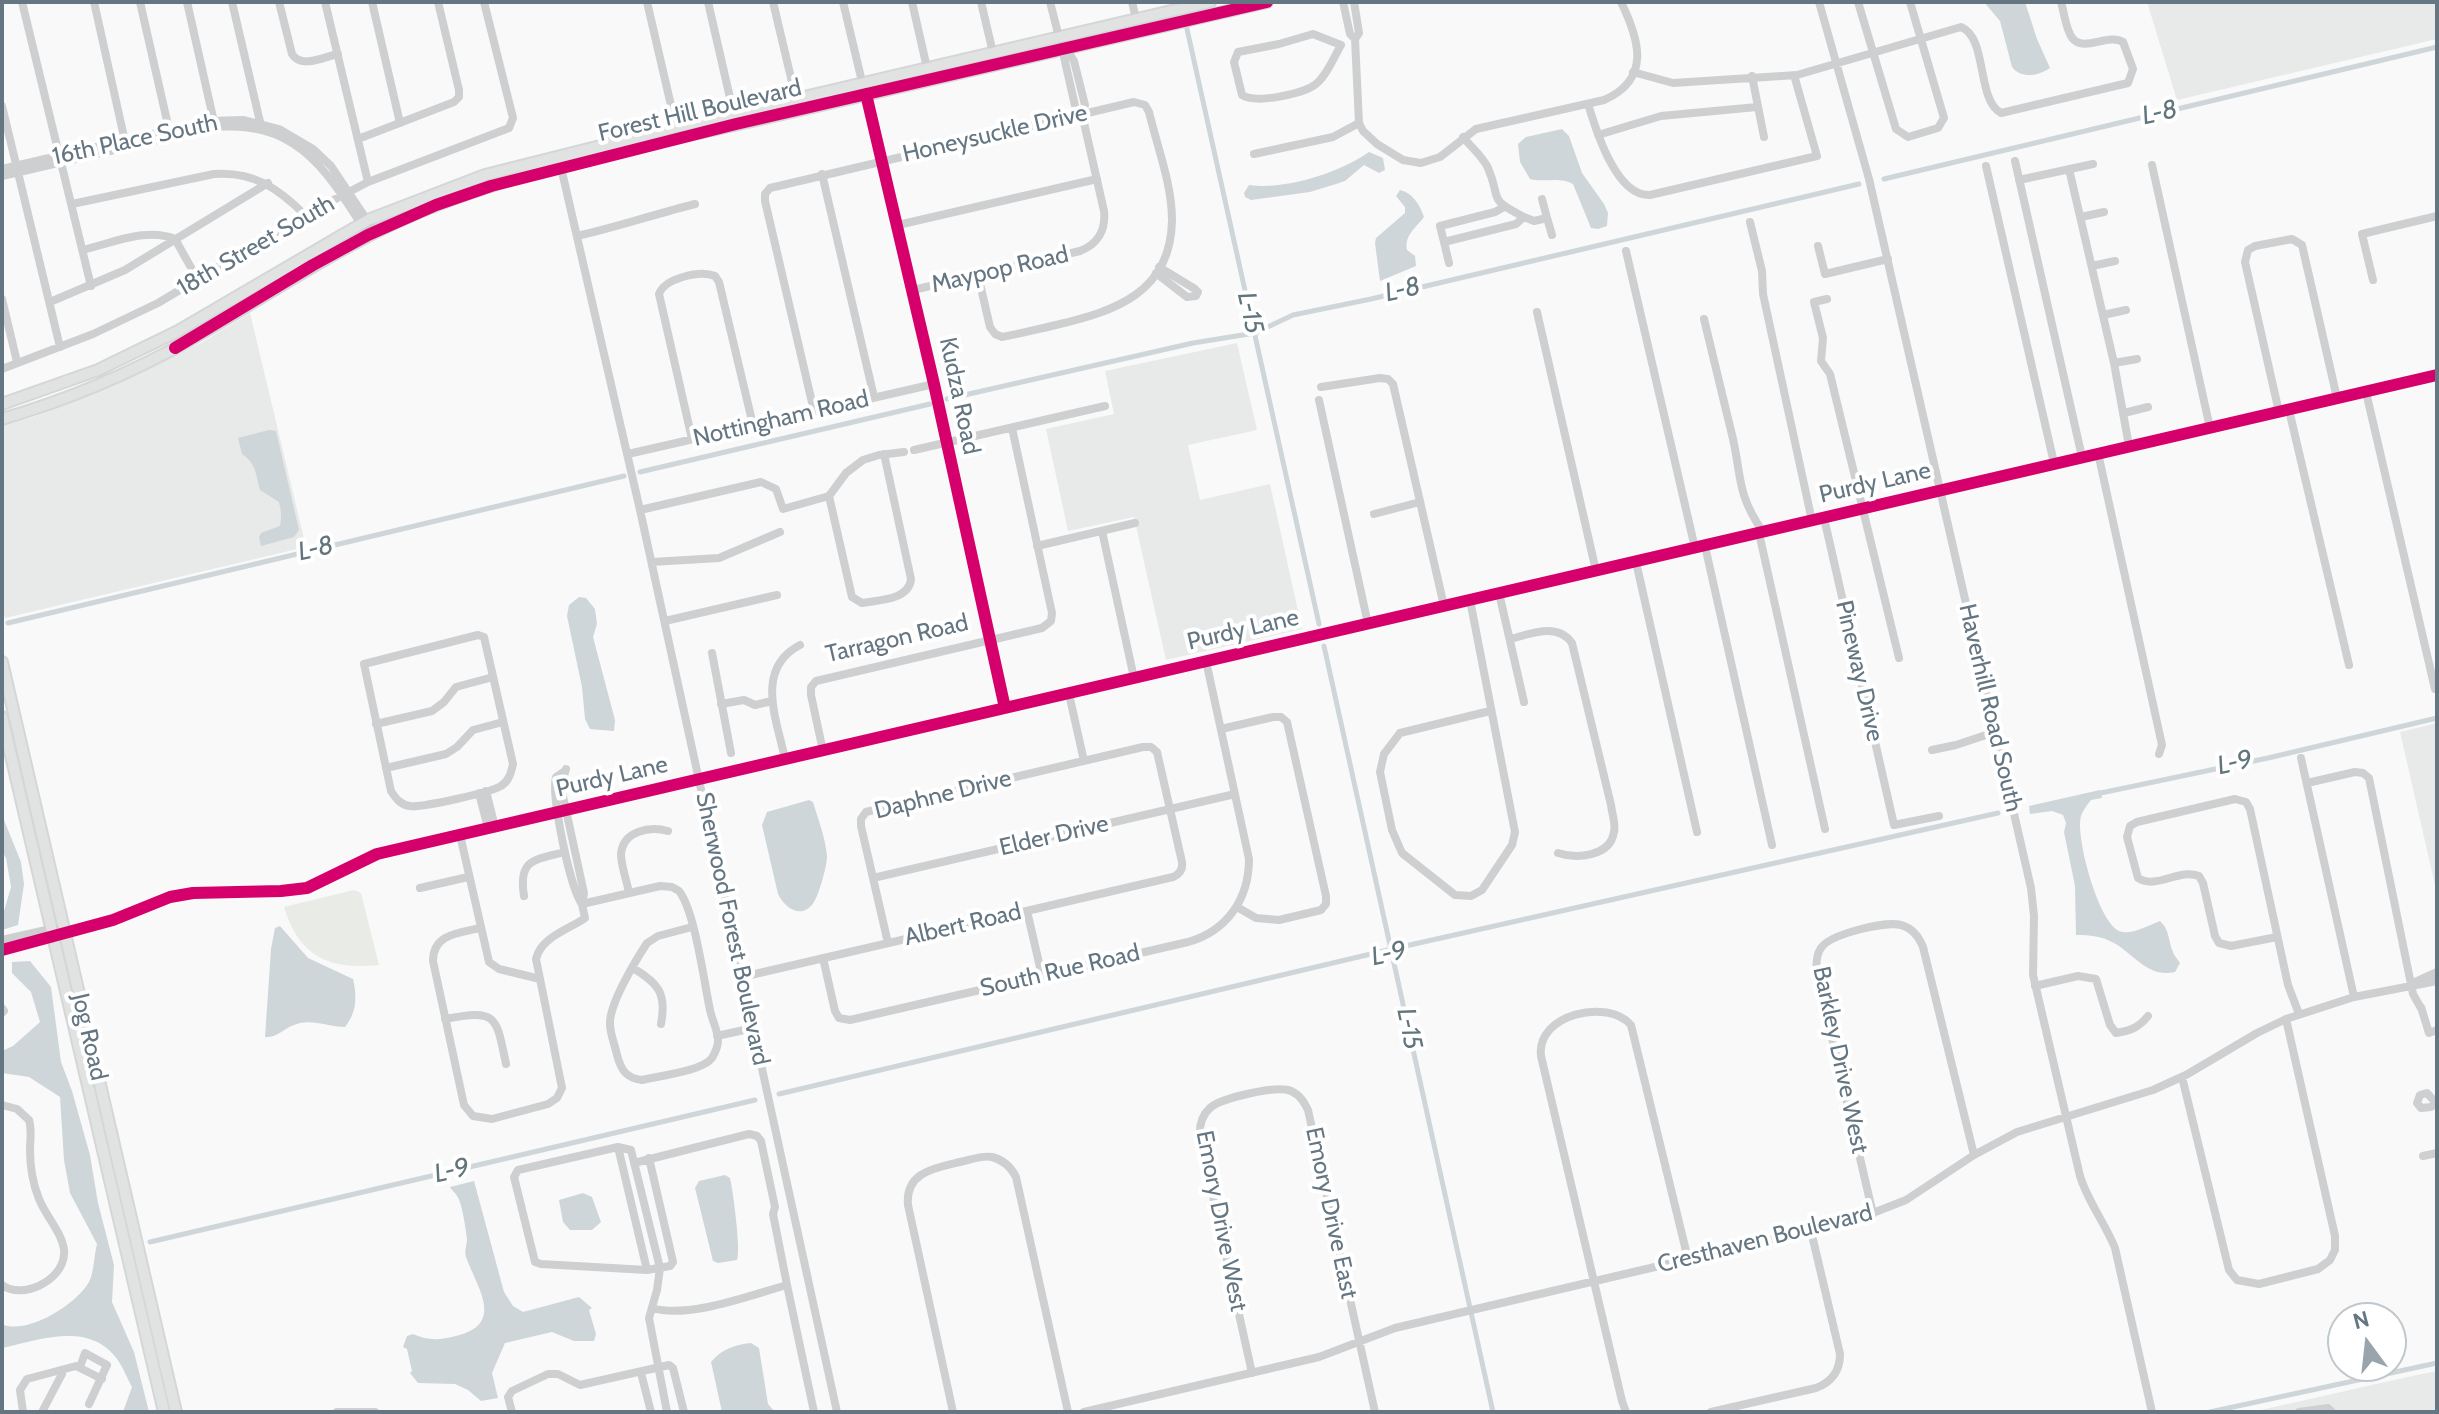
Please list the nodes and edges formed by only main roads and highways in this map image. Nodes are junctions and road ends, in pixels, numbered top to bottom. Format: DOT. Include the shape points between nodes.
graph roads {
  1 [pos="1210,2"];
  2 [pos="1267,2"];
  3 [pos="735,119"];
  4 [pos="559,161"];
  5 [pos="268,277"];
  6 [pos="178,331"];
  7 [pos="188,341"];
  8 [pos="103,382"];
  9 [pos="2,404"];
  10 [pos="2,419"];
  11 [pos="2,662"];
  12 [pos="2,717"];
  13 [pos="149,1323"];
  14 [pos="164,1412"];
  15 [pos="176,1412"];
  1 -- 3 [label="main road, Forest Hill Boulevard" via="796,99"];
  2 -- 3 [label="main road, Forest Hill Boulevard"];
  3 -- 4 [label="main road, Forest Hill Boulevard"];
  3 -- 4 [label="main road, Forest Hill Boulevard" via="676,127"];
  4 -- 5 [label="main road, Forest Hill Boulevard" via="472,180 364,222"];
  4 -- 7 [label="main road, Forest Hill Boulevard" via="372,233"];
  5 -- 6 [label="main road, Forest Hill Boulevard"];
  5 -- 7 [label="main road" via="253,293 199,325"];
  6 -- 8 [label="main road" via="178,340"];
  6 -- 9 [label="main road, Forest Hill Boulevard" via="98,370"];
  7 -- 8 [label="main road, Forest Hill Boulevard"];
  8 -- 10 [label="main road, Forest Hill Boulevard"];
  11 -- 13 [label="main road, Jog Road" via="66,931"];
  12 -- 13 [label="main road, Jog Road"];
  13 -- 14 [label="main road, Jog Road"];
  13 -- 15 [label="main road, Jog Road"];
}
